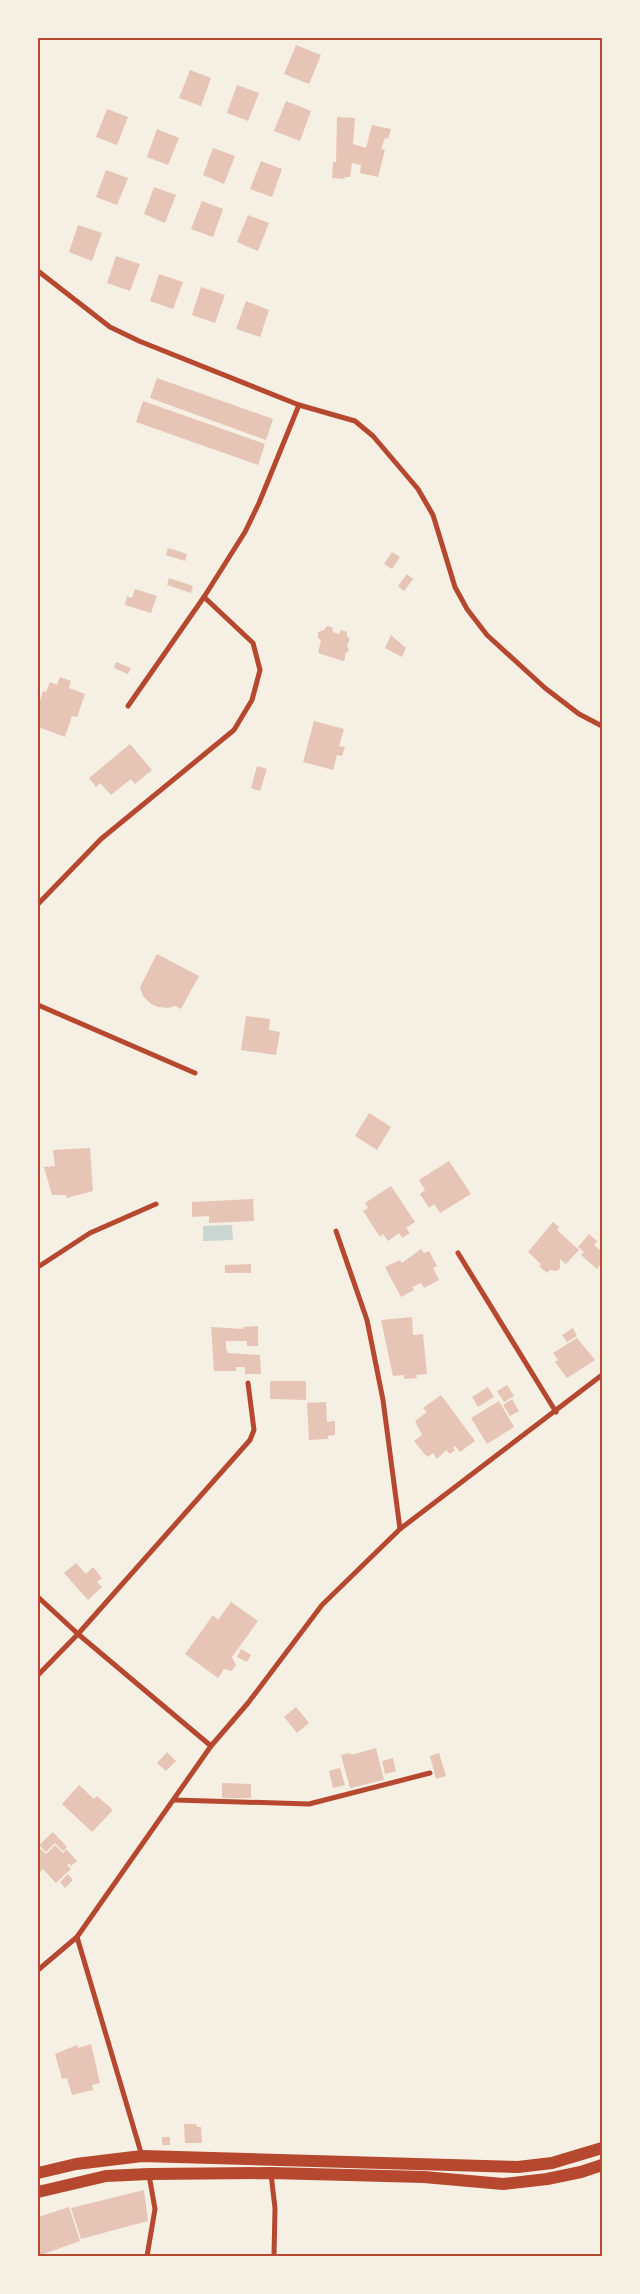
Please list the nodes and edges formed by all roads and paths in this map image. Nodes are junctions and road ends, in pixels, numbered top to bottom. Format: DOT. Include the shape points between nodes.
graph roads {
  1 [pos="38,271"];
  2 [pos="299,405"];
  3 [pos="204,597"];
  4 [pos="128,706"];
  5 [pos="602,726"];
  6 [pos="38,904"];
  7 [pos="38,1005"];
  8 [pos="195,1073"];
  9 [pos="156,1204"];
  10 [pos="336,1232"];
  11 [pos="458,1253"];
  12 [pos="38,1267"];
  13 [pos="602,1375"];
  14 [pos="248,1383"];
  15 [pos="556,1412"];
  16 [pos="400,1529"];
  17 [pos="38,1597"];
  18 [pos="78,1634"];
  19 [pos="38,1675"];
  20 [pos="211,1746"];
  21 [pos="430,1773"];
  22 [pos="175,1800"];
  23 [pos="76,1937"];
  24 [pos="38,1970"];
  25 [pos="602,2148"];
  26 [pos="142,2156"];
  27 [pos="602,2165"];
  28 [pos="38,2173"];
  29 [pos="149,2174"];
  30 [pos="271,2174"];
  31 [pos="38,2192"];
  32 [pos="147,2256"];
  33 [pos="274,2256"];
  1 -- 2 [label="street" via="110,327"];
  2 -- 3 [label="street" via="249,525"];
  2 -- 5 [label="street" via="355,422 373,436 418,490 433,515 455,587 487,635 579,714"];
  3 -- 4 [label="street"];
  3 -- 6 [label="street" via="253,644 260,670 252,700 234,730 101,839"];
  7 -- 8 [label="street"];
  9 -- 12 [label="street" via="90,1233"];
  10 -- 16 [label="street" via="367,1320 383,1400"];
  11 -- 15 [label="street"];
  13 -- 15 [label="street"];
  14 -- 18 [label="street" via="254,1430 250,1440"];
  15 -- 16 [label="street"];
  16 -- 20 [label="street" via="322,1605"];
  17 -- 18 [label="street"];
  18 -- 19 [label="street"];
  18 -- 20 [label="street"];
  20 -- 22 [label="street"];
  21 -- 22 [label="street" via="309,1804"];
  22 -- 23 [label="street"];
  23 -- 24 [label="street"];
  23 -- 26 [label="street"];
  25 -- 26 [label="main road" via="552,2163 518,2167"];
  26 -- 28 [label="main road" via="76,2164"];
  27 -- 30 [label="main road" via="555,2177 503,2184 424,2177"];
  29 -- 30 [label="main road"];
  29 -- 31 [label="main road" via="106,2176"];
  29 -- 32 [label="street" via="155,2209"];
  30 -- 33 [label="street" via="275,2208"];
}
